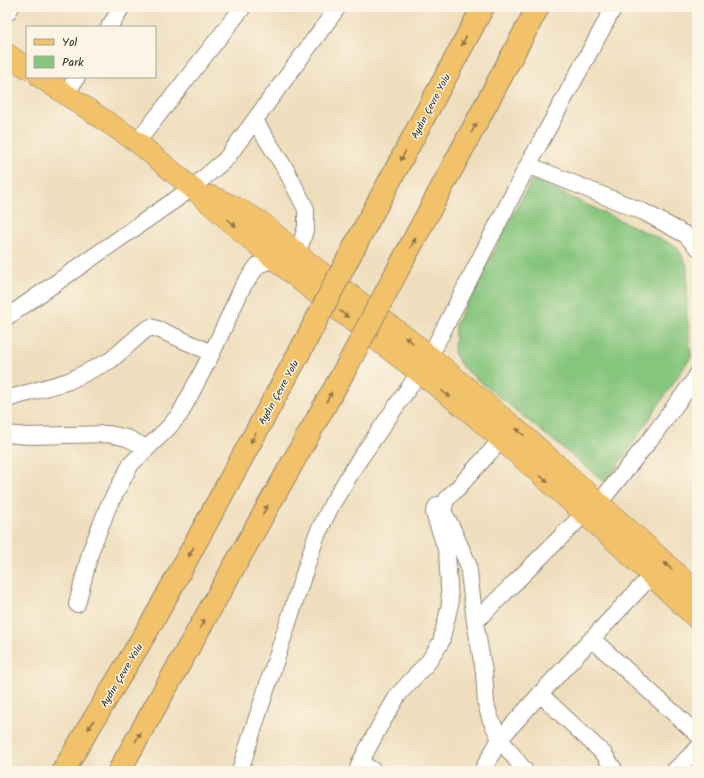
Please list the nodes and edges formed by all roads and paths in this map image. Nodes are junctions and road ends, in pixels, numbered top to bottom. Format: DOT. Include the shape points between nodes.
graph roads {
  1 [pos="11,7"];
  2 [pos="122,7"];
  3 [pos="243,7"];
  4 [pos="338,7"];
  5 [pos="483,7"];
  6 [pos="538,7"];
  7 [pos="614,7"];
  8 [pos="7,13"];
  9 [pos="110,26"];
  10 [pos="7,54"];
  11 [pos="26,67"];
  12 [pos="42,78"];
  13 [pos="76,78"];
  14 [pos="66,94"];
  15 [pos="255,121"];
  16 [pos="137,142"];
  17 [pos="528,165"];
  18 [pos="192,188"];
  19 [pos="697,247"];
  20 [pos="298,253"];
  21 [pos="275,259"];
  22 [pos="7,317"];
  23 [pos="212,353"];
  24 [pos="425,365"];
  25 [pos="697,375"];
  26 [pos="7,399"];
  27 [pos="7,434"];
  28 [pos="501,440"];
  29 [pos="147,448"];
  30 [pos="449,496"];
  31 [pos="592,509"];
  32 [pos="651,576"];
  33 [pos="695,587"];
  34 [pos="77,604"];
  35 [pos="697,619"];
  36 [pos="475,622"];
  37 [pos="592,639"];
  38 [pos="540,694"];
  39 [pos="697,734"];
  40 [pos="500,738"];
  41 [pos="697,749"];
  42 [pos="359,767"];
  43 [pos="63,771"];
  44 [pos="119,771"];
  45 [pos="240,771"];
  46 [pos="374,771"];
  47 [pos="482,771"];
  48 [pos="525,771"];
  49 [pos="615,771"];
  50 [pos="674,771"];
  1 -- 8 [label="street"];
  2 -- 9 [label="street"];
  3 -- 16 [label="street"];
  4 -- 15 [label="street"];
  5 -- 43 [label="highway, Aydın Çevre Yolu, one-way, bridge" via="154,619"];
  44 -- 6 [label="highway, one-way, bridge" via="347,366"];
  7 -- 17 [label="street"];
  10 -- 11 [label="main road"];
  12 -- 14 [label="main road"];
  13 -- 14 [label="street"];
  14 -- 16 [label="main road"];
  15 -- 18 [label="street" via="226,159"];
  15 -- 20 [label="street" via="286,170 306,209 306,227"];
  16 -- 18 [label="main road"];
  17 -- 19 [label="street" via="644,212 686,236"];
  17 -- 24 [label="street"];
  18 -- 20 [label="main road" via="236,207 260,221"];
  18 -- 21 [label="main road, one-way"];
  18 -- 22 [label="street"];
  24 -- 20 [label="main road, one-way" via="420,348"];
  21 -- 23 [label="street" via="258,265 242,286"];
  21 -- 24 [label="main road, one-way"];
  23 -- 26 [label="street" via="151,327 111,360 69,381"];
  23 -- 29 [label="street" via="180,414"];
  24 -- 28 [label="main road, one-way"];
  31 -- 24 [label="main road, one-way" via="528,439"];
  24 -- 45 [label="street" via="332,504 316,537"];
  25 -- 31 [label="street" via="649,441"];
  27 -- 29 [label="street" via="109,434 127,438"];
  28 -- 30 [label="street"];
  28 -- 31 [label="main road, one-way"];
  29 -- 34 [label="street" via="131,464 108,507 91,550"];
  30 -- 36 [label="street" via="443,511 468,564"];
  30 -- 42 [label="street" via="436,506 434,513 447,552 450,604 441,642 429,661 398,695"];
  31 -- 32 [label="main road"];
  33 -- 31 [label="main road, one-way"];
  31 -- 36 [label="street"];
  32 -- 35 [label="main road"];
  32 -- 37 [label="street"];
  36 -- 40 [label="street" via="484,672 486,704"];
  37 -- 38 [label="street"];
  37 -- 39 [label="street"];
  38 -- 40 [label="street"];
  38 -- 49 [label="street" via="604,754"];
  40 -- 47 [label="street"];
  40 -- 48 [label="street"];
  41 -- 50 [label="street"];
  42 -- 46 [label="street"];
}
